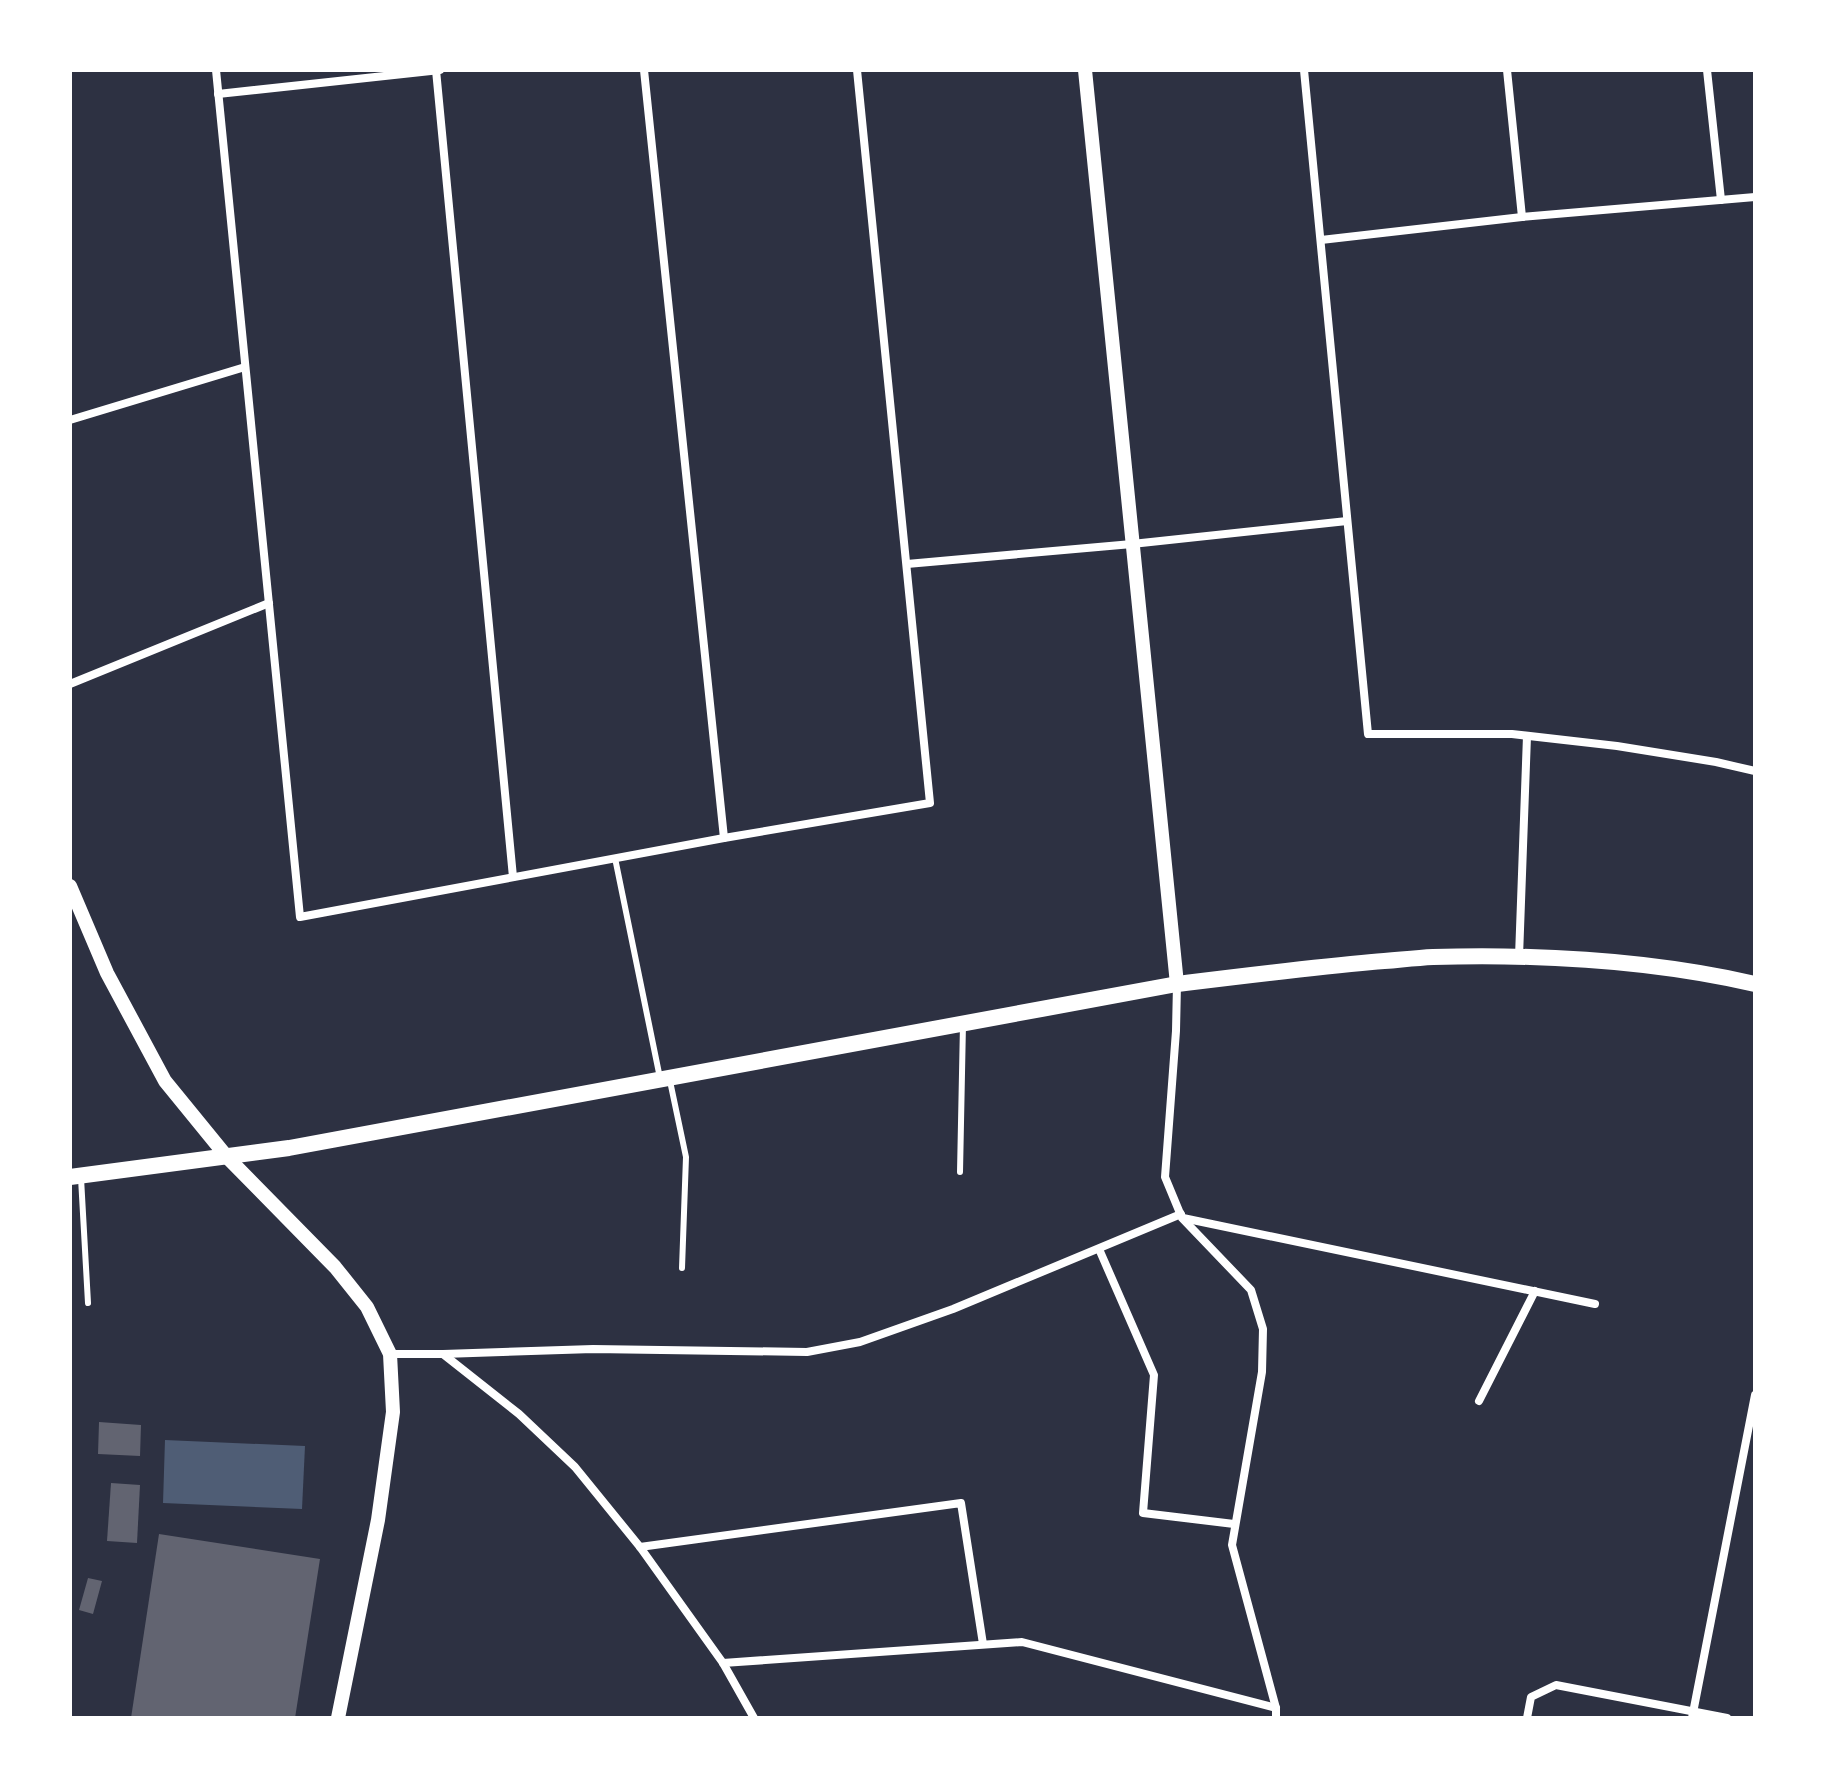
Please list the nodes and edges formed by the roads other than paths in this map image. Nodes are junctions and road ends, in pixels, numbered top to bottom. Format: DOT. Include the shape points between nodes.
graph roads {
  1 [pos="216,70"];
  2 [pos="437,70"];
  3 [pos="644,70"];
  4 [pos="857,70"];
  5 [pos="1085,70"];
  6 [pos="1304,70"];
  7 [pos="1507,70"];
  8 [pos="1707,70"];
  9 [pos="218,94"];
  10 [pos="1755,197"];
  11 [pos="1721,200"];
  12 [pos="1522,217"];
  13 [pos="1321,240"];
  14 [pos="245,367"];
  15 [pos="70,420"];
  16 [pos="1347,521"];
  17 [pos="1132,544"];
  18 [pos="907,564"];
  19 [pos="269,603"];
  20 [pos="70,684"];
  21 [pos="1527,736"];
  22 [pos="1755,771"];
  23 [pos="724,838"];
  24 [pos="615,858"];
  25 [pos="513,877"];
  26 [pos="70,886"];
  27 [pos="1519,957"];
  28 [pos="1177,984"];
  29 [pos="1755,984"];
  30 [pos="963,1023"];
  31 [pos="664,1078"];
  32 [pos="227,1157"];
  33 [pos="960,1172"];
  34 [pos="75,1176"];
  35 [pos="1181,1216"];
  36 [pos="1099,1249"];
  37 [pos="682,1268"];
  38 [pos="1535,1291"];
  39 [pos="88,1303"];
  40 [pos="1595,1304"];
  41 [pos="390,1354"];
  42 [pos="443,1354"];
  43 [pos="1755,1395"];
  44 [pos="1479,1401"];
  45 [pos="1234,1524"];
  46 [pos="640,1547"];
  47 [pos="983,1644"];
  48 [pos="723,1663"];
  49 [pos="1276,1713"];
  50 [pos="1692,1715"];
  51 [pos="338,1718"];
  52 [pos="754,1718"];
  53 [pos="1527,1718"];
  54 [pos="1727,1718"];
  1 -- 9 [label="street"];
  2 -- 9 [label="street"];
  2 -- 25 [label="street"];
  3 -- 23 [label="street"];
  4 -- 18 [label="street"];
  5 -- 17 [label="street"];
  6 -- 13 [label="street"];
  7 -- 12 [label="street"];
  8 -- 11 [label="street"];
  9 -- 14 [label="street"];
  10 -- 11 [label="street"];
  11 -- 12 [label="street"];
  12 -- 13 [label="street"];
  13 -- 16 [label="street"];
  14 -- 15 [label="street"];
  14 -- 19 [label="street"];
  16 -- 17 [label="street"];
  16 -- 21 [label="street" via="1368,734"];
  17 -- 18 [label="street"];
  17 -- 28 [label="street"];
  18 -- 23 [label="street" via="930,803"];
  19 -- 20 [label="street"];
  19 -- 25 [label="street" via="300,917"];
  21 -- 22 [label="street"];
  21 -- 27 [label="street"];
  23 -- 24 [label="street"];
  24 -- 25 [label="street"];
  24 -- 31 [label="lane"];
  26 -- 32 [label="street" via="107,973 165,1081"];
  27 -- 28 [label="main road" via="1431,957"];
  27 -- 29 [label="main road" via="1653,966"];
  28 -- 30 [label="main road"];
  28 -- 35 [label="street" via="1165,1177"];
  30 -- 31 [label="main road"];
  30 -- 33 [label="lane"];
  31 -- 32 [label="main road"];
  31 -- 37 [label="lane" via="686,1157"];
  32 -- 34 [label="main road"];
  32 -- 41 [label="street" via="335,1267 367,1307"];
  34 -- 39 [label="lane"];
  35 -- 36 [label="street"];
  35 -- 38 [label="street"];
  35 -- 45 [label="street" via="1251,1290 1263,1329 1262,1372"];
  36 -- 42 [label="street" via="860,1342 807,1352 593,1349"];
  36 -- 45 [label="street" via="1154,1375 1143,1513"];
  38 -- 40 [label="street"];
  38 -- 44 [label="street"];
  41 -- 42 [label="street"];
  41 -- 51 [label="street" via="393,1412 378,1520"];
  42 -- 46 [label="street" via="575,1467"];
  43 -- 50 [label="street"];
  45 -- 49 [label="street" via="1232,1545"];
  46 -- 47 [label="street" via="961,1503"];
  46 -- 48 [label="street"];
  47 -- 48 [label="street"];
  47 -- 49 [label="street" via="1022,1642"];
  48 -- 52 [label="street"];
  50 -- 53 [label="street" via="1556,1685 1531,1697"];
  50 -- 54 [label="street"];
}
